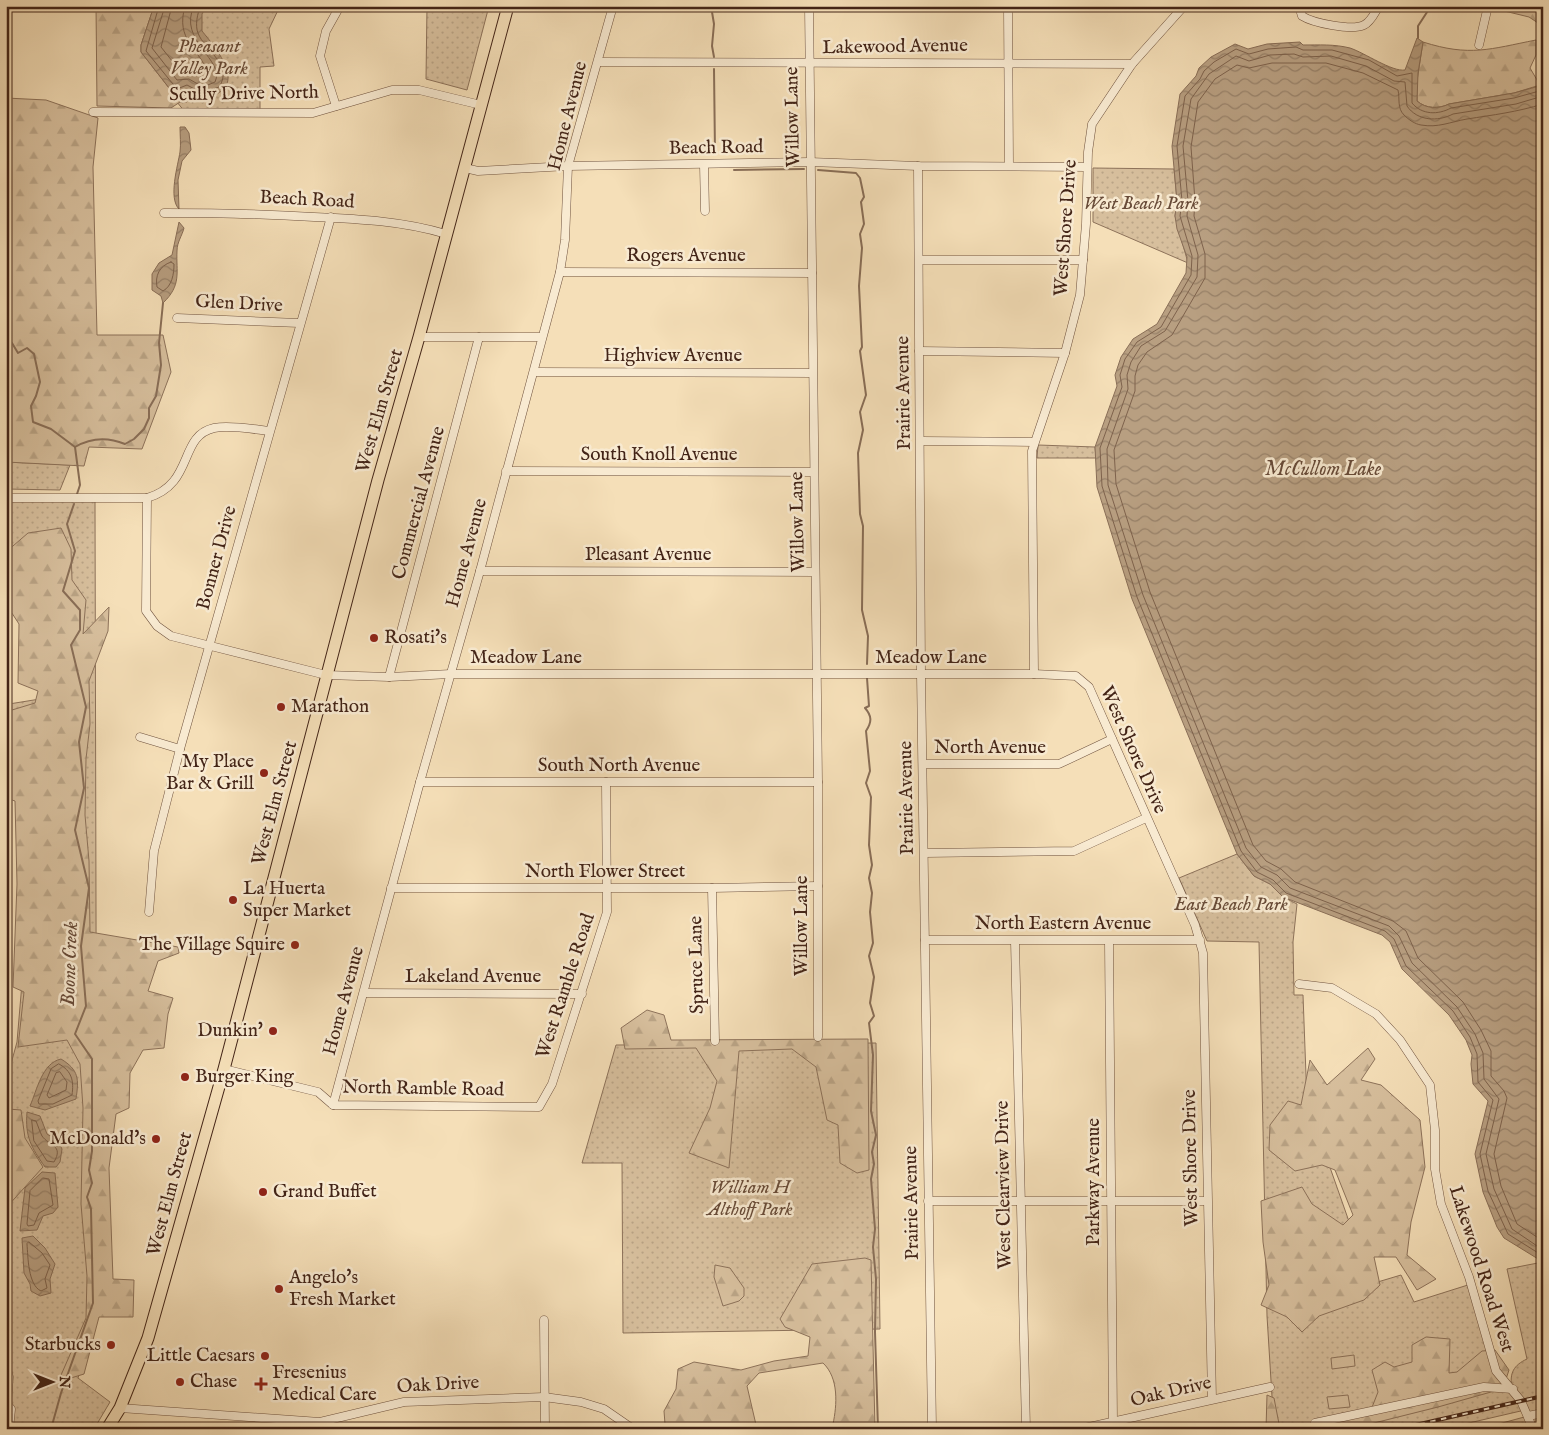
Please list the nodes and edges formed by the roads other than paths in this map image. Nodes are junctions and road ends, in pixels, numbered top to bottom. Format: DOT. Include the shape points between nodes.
graph roads {
  1 [pos="340,6"];
  2 [pos="508,6"];
  3 [pos="613,6"];
  4 [pos="808,6"];
  5 [pos="1008,6"];
  6 [pos="1184,6"];
  7 [pos="1299,6"];
  8 [pos="1379,6"];
  9 [pos="1488,6"];
  10 [pos="1479,45"];
  11 [pos="598,62"];
  12 [pos="1009,62"];
  13 [pos="809,64"];
  14 [pos="1132,64"];
  15 [pos="481,105"];
  16 [pos="336,106"];
  17 [pos="93,112"];
  18 [pos="810,162"];
  19 [pos="704,165"];
  20 [pos="568,166"];
  21 [pos="918,166"];
  22 [pos="1010,166"];
  23 [pos="1087,167"];
  24 [pos="465,168"];
  25 [pos="705,211"];
  26 [pos="164,213"];
  27 [pos="331,217"];
  28 [pos="446,234"];
  29 [pos="919,260"];
  30 [pos="1083,260"];
  31 [pos="560,272"];
  32 [pos="812,273"];
  33 [pos="177,318"];
  34 [pos="299,323"];
  35 [pos="419,337"];
  36 [pos="479,337"];
  37 [pos="541,337"];
  38 [pos="919,351"];
  39 [pos="1065,353"];
  40 [pos="534,372"];
  41 [pos="812,373"];
  42 [pos="269,431"];
  43 [pos="920,441"];
  44 [pos="1034,442"];
  45 [pos="506,471"];
  46 [pos="813,472"];
  47 [pos="6,498"];
  48 [pos="147,498"];
  49 [pos="480,571"];
  50 [pos="815,572"];
  51 [pos="209,647"];
  52 [pos="451,674"];
  53 [pos="921,674"];
  54 [pos="1034,674"];
  55 [pos="326,675"];
  56 [pos="815,675"];
  57 [pos="389,678"];
  58 [pos="140,737"];
  59 [pos="1112,739"];
  60 [pos="180,750"];
  61 [pos="923,764"];
  62 [pos="420,782"];
  63 [pos="606,782"];
  64 [pos="818,782"];
  65 [pos="1146,818"];
  66 [pos="924,853"];
  67 [pos="818,886"];
  68 [pos="392,888"];
  69 [pos="607,888"];
  70 [pos="712,888"];
  71 [pos="149,912"];
  72 [pos="925,940"];
  73 [pos="1200,940"];
  74 [pos="1016,941"];
  75 [pos="1109,941"];
  76 [pos="1298,984"];
  77 [pos="364,993"];
  78 [pos="582,994"];
  79 [pos="818,1037"];
  80 [pos="715,1040"];
  81 [pos="224,1069"];
  82 [pos="333,1105"];
  83 [pos="539,1107"];
  84 [pos="1020,1200"];
  85 [pos="1110,1200"];
  86 [pos="928,1201"];
  87 [pos="1207,1202"];
  88 [pos="544,1320"];
  89 [pos="6,1366"];
  90 [pos="1270,1387"];
  91 [pos="1513,1389"];
  92 [pos="544,1397"];
  93 [pos="1212,1399"];
  94 [pos="7,1404"];
  95 [pos="120,1408"];
  96 [pos="1543,1413"];
  97 [pos="1528,1416"];
  98 [pos="1113,1422"];
  99 [pos="1315,1423"];
  100 [pos="9,1429"];
  101 [pos="107,1429"];
  102 [pos="544,1429"];
  103 [pos="633,1429"];
  104 [pos="932,1429"];
  105 [pos="1026,1429"];
  106 [pos="1080,1429"];
  107 [pos="1533,1429"];
  1 -- 16 [label="street" via="326,31 320,56"];
  2 -- 15 [label="main road, West Elm Street"];
  3 -- 11 [label="street, Home Avenue"];
  4 -- 13 [label="street, Willow Lane"];
  5 -- 12 [label="street"];
  6 -- 14 [label="street, West Shore Drive"];
  7 -- 8 [label="street" via="1302,16 1309,21 1353,28 1365,25"];
  9 -- 10 [label="street"];
  11 -- 13 [label="street, Lakewood Avenue"];
  11 -- 20 [label="street, Home Avenue"];
  12 -- 13 [label="street, Lakewood Avenue"];
  12 -- 14 [label="street, Lakewood Avenue"];
  12 -- 22 [label="street"];
  13 -- 18 [label="street, Willow Lane"];
  14 -- 23 [label="street, West Shore Drive" via="1092,124"];
  15 -- 16 [label="street, Scully Drive North" via="419,90 392,90"];
  15 -- 24 [label="main road, West Elm Street"];
  16 -- 17 [label="street, Scully Drive North" via="313,113"];
  18 -- 19 [label="street, Beach Road"];
  18 -- 21 [label="street, Beach Road"];
  18 -- 32 [label="street, Willow Lane"];
  19 -- 20 [label="street, Beach Road"];
  19 -- 25 [label="street"];
  20 -- 24 [label="street, Beach Road" via="478,171"];
  20 -- 31 [label="street, Home Avenue" via="565,240"];
  21 -- 22 [label="street, Beach Road"];
  21 -- 29 [label="street, Prairie Avenue"];
  22 -- 23 [label="street, Beach Road"];
  23 -- 30 [label="street, West Shore Drive"];
  24 -- 28 [label="main road, West Elm Street"];
  26 -- 27 [label="street, Beach Road"];
  27 -- 28 [label="street, Beach Road" via="378,220"];
  27 -- 34 [label="street, Bonner Drive"];
  28 -- 35 [label="main road, West Elm Street"];
  29 -- 30 [label="street"];
  29 -- 38 [label="street, Prairie Avenue"];
  30 -- 39 [label="street, West Shore Drive" via="1080,295"];
  31 -- 32 [label="street, Rogers Avenue"];
  31 -- 37 [label="street, Home Avenue"];
  32 -- 41 [label="street, Willow Lane"];
  33 -- 34 [label="street, Glen Drive"];
  34 -- 42 [label="street, Bonner Drive"];
  35 -- 36 [label="street"];
  35 -- 55 [label="main road, West Elm Street"];
  36 -- 37 [label="street"];
  36 -- 57 [label="street, Commercial Avenue"];
  37 -- 40 [label="street, Home Avenue"];
  38 -- 39 [label="street"];
  38 -- 43 [label="street, Prairie Avenue"];
  39 -- 44 [label="street, West Shore Drive"];
  40 -- 41 [label="street, Highview Avenue"];
  40 -- 45 [label="street, Home Avenue"];
  41 -- 46 [label="street, Willow Lane"];
  42 -- 48 [label="street" via="213,428 196,438 173,484"];
  42 -- 51 [label="street, Bonner Drive"];
  43 -- 44 [label="street"];
  43 -- 53 [label="street, Prairie Avenue"];
  44 -- 54 [label="street, West Shore Drive"];
  45 -- 46 [label="street, South Knoll Avenue"];
  45 -- 49 [label="street, Home Avenue"];
  46 -- 50 [label="street, Willow Lane"];
  47 -- 48 [label="street"];
  48 -- 51 [label="street, Meadow Lane" via="146,611 156,626 171,636"];
  49 -- 50 [label="street, Pleasant Avenue"];
  49 -- 52 [label="street, Home Avenue"];
  50 -- 56 [label="street, Willow Lane"];
  51 -- 55 [label="street, Meadow Lane"];
  51 -- 60 [label="street, Bonner Drive"];
  52 -- 56 [label="street, Meadow Lane"];
  52 -- 57 [label="street, Meadow Lane"];
  52 -- 62 [label="street, Home Avenue"];
  53 -- 54 [label="street, Meadow Lane"];
  53 -- 56 [label="street, Meadow Lane"];
  53 -- 61 [label="street, Prairie Avenue"];
  54 -- 59 [label="street, West Shore Drive" via="1076,676 1089,687"];
  55 -- 57 [label="street, Meadow Lane"];
  55 -- 81 [label="main road, West Elm Street"];
  56 -- 64 [label="street, Willow Lane"];
  58 -- 60 [label="street"];
  59 -- 61 [label="street, North Avenue" via="1059,764"];
  59 -- 65 [label="street, West Shore Drive"];
  60 -- 71 [label="street, Bonner Drive" via="154,851"];
  61 -- 66 [label="street, Prairie Avenue"];
  62 -- 63 [label="street, South North Avenue"];
  62 -- 68 [label="street, Home Avenue"];
  63 -- 64 [label="street, South North Avenue"];
  63 -- 69 [label="street, West Ramble Road"];
  64 -- 67 [label="street, Willow Lane"];
  65 -- 66 [label="street" via="1074,851"];
  65 -- 73 [label="street, West Shore Drive"];
  66 -- 72 [label="street, Prairie Avenue"];
  67 -- 70 [label="street, North Flower Street"];
  67 -- 79 [label="street, Willow Lane"];
  68 -- 69 [label="street, North Flower Street"];
  68 -- 77 [label="street, Home Avenue"];
  69 -- 70 [label="street, North Flower Street"];
  69 -- 78 [label="street, West Ramble Road" via="607,912"];
  70 -- 80 [label="street, Spruce Lane"];
  72 -- 74 [label="street, North Eastern Avenue"];
  72 -- 86 [label="street, Prairie Avenue"];
  73 -- 75 [label="street, North Eastern Avenue"];
  73 -- 87 [label="street, West Shore Drive" via="1204,970"];
  74 -- 75 [label="street, North Eastern Avenue"];
  74 -- 84 [label="street, West Clearview Drive"];
  75 -- 85 [label="street, Parkway Avenue"];
  76 -- 91 [label="street, Lakewood Road West" via="1332,988 1376,1014 1400,1040 1430,1085 1435,1168 1441,1204 1469,1277 1496,1371"];
  77 -- 78 [label="street, Lakeland Avenue"];
  77 -- 82 [label="street, Home Avenue"];
  78 -- 83 [label="street, West Ramble Road" via="552,1084"];
  81 -- 82 [label="street, North Ramble Road" via="318,1092"];
  81 -- 95 [label="main road, West Elm Street" via="148,1338"];
  82 -- 83 [label="street, North Ramble Road"];
  84 -- 85 [label="street"];
  84 -- 86 [label="street"];
  84 -- 105 [label="street, West Clearview Drive"];
  85 -- 87 [label="street"];
  85 -- 98 [label="street, Parkway Avenue"];
  86 -- 104 [label="street, Prairie Avenue"];
  87 -- 93 [label="street, West Shore Drive"];
  88 -- 92 [label="street"];
  89 -- 94 [label="street" via="9,1377"];
  90 -- 93 [label="street, Oak Drive"];
  91 -- 97 [label="street, Lakewood Road West"];
  91 -- 99 [label="street" via="1484,1387"];
  92 -- 95 [label="street, Oak Drive" via="404,1402 320,1422"];
  92 -- 102 [label="street"];
  92 -- 103 [label="street, Oak Drive" via="604,1409"];
  93 -- 98 [label="street, Oak Drive"];
  94 -- 100 [label="street" via="11,1409"];
  95 -- 101 [label="main road, West Elm Street"];
  96 -- 97 [label="street"];
  97 -- 107 [label="street, Lakewood Road West"];
  98 -- 106 [label="street, Oak Drive"];
}
